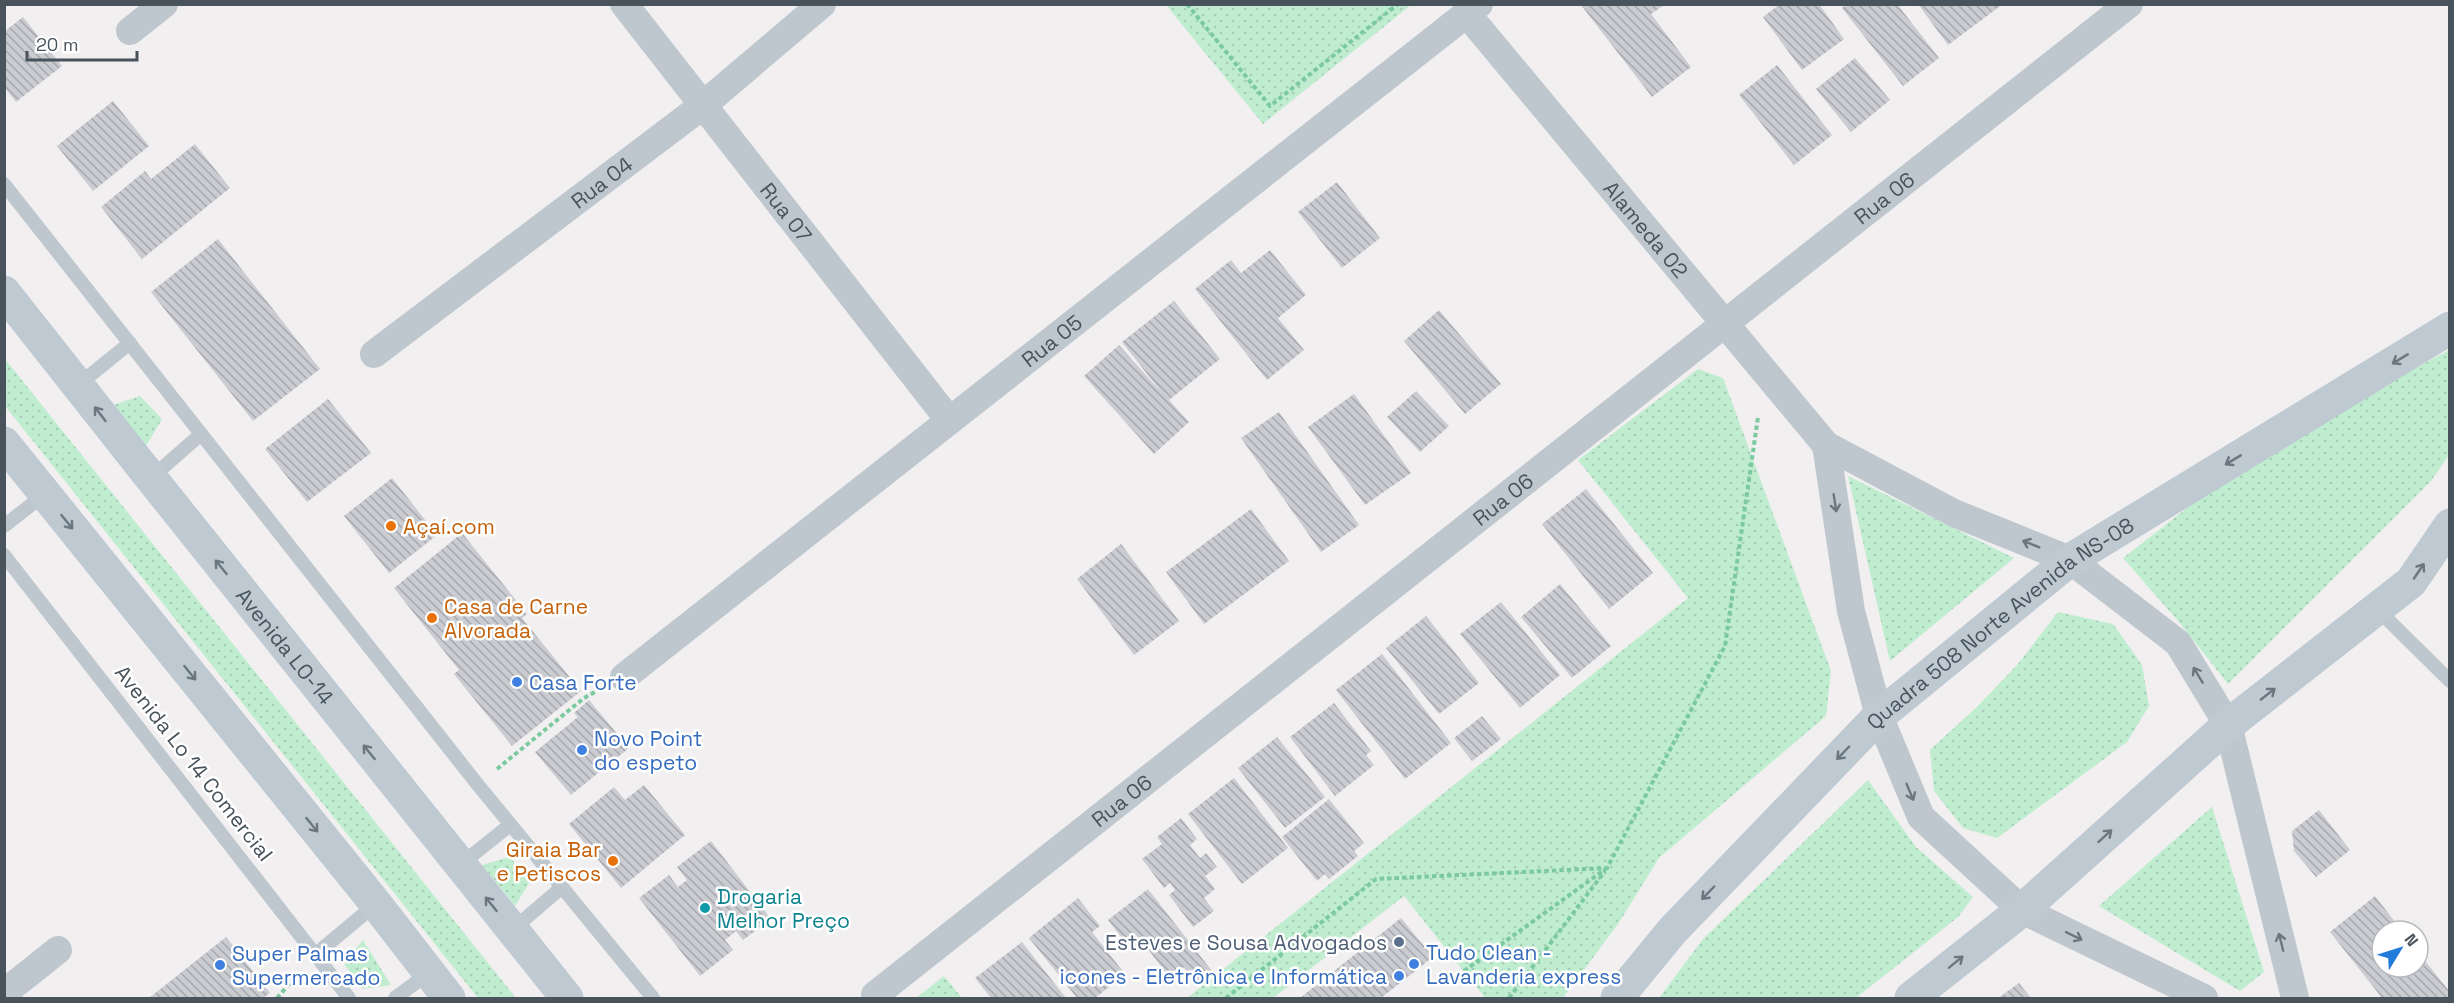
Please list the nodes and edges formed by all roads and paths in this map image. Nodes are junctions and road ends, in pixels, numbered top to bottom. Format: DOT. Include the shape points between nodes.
graph roads {
  1 [pos="164,4"];
  2 [pos="624,4"];
  3 [pos="822,4"];
  4 [pos="1187,4"];
  5 [pos="1398,4"];
  6 [pos="2129,4"];
  7 [pos="1473,9"];
  8 [pos="130,31"];
  9 [pos="702,106"];
  10 [pos="4,184"];
  11 [pos="4,292"];
  12 [pos="1725,324"];
  13 [pos="2450,328"];
  14 [pos="130,343"];
  15 [pos="374,354"];
  16 [pos="1765,372"];
  17 [pos="78,385"];
  18 [pos="949,420"];
  19 [pos="201,434"];
  20 [pos="4,443"];
  21 [pos="1826,445"];
  22 [pos="151,478"];
  23 [pos="45,494"];
  24 [pos="2450,525"];
  25 [pos="4,526"];
  26 [pos="4,555"];
  27 [pos="2070,560"];
  28 [pos="2377,609"];
  29 [pos="624,677"];
  30 [pos="2450,681"];
  31 [pos="1879,716"];
  32 [pos="2228,725"];
  33 [pos="478,785"];
  34 [pos="510,825"];
  35 [pos="459,866"];
  36 [pos="1607,868"];
  37 [pos="561,888"];
  38 [pos="376,904"];
  39 [pos="2022,910"];
  40 [pos="512,930"];
  41 [pos="58,950"];
  42 [pos="316,954"];
  43 [pos="1464,972"];
  44 [pos="429,973"];
  45 [pos="4,993"];
  46 [pos="875,995"];
  47 [pos="350,999"];
  48 [pos="395,999"];
  49 [pos="449,999"];
  50 [pos="567,999"];
  51 [pos="653,999"];
  52 [pos="1226,999"];
  53 [pos="1509,999"];
  54 [pos="1617,999"];
  55 [pos="1911,999"];
  56 [pos="2204,999"];
  57 [pos="2295,999"];
  1 -- 8 [label="street"];
  2 -- 9 [label="street, Rua 07"];
  3 -- 9 [label="street, Rua 04"];
  4 -- 5 [label="path" via="1270,106"];
  6 -- 12 [label="street, Rua 06"];
  7 -- 12 [label="street, Alameda 02"];
  7 -- 18 [label="street, Rua 05"];
  9 -- 15 [label="street, Rua 04"];
  9 -- 18 [label="street, Rua 07"];
  10 -- 14 [label="lane"];
  11 -- 17 [label="street, Avenida LO-14"];
  12 -- 16 [label="street, Alameda 02"];
  12 -- 46 [label="street, Rua 06"];
  13 -- 27 [label="street, Quadra 508 Norte Avenida NS-08, one-way"];
  14 -- 17 [label="lane"];
  14 -- 19 [label="lane"];
  16 -- 21 [label="street, Alameda 02"];
  16 -- 36 [label="path" via="1725,646"];
  22 -- 17 [label="street, Avenida LO-14, one-way"];
  18 -- 29 [label="street, Rua 05"];
  19 -- 22 [label="lane"];
  19 -- 33 [label="lane"];
  20 -- 23 [label="street"];
  27 -- 21 [label="street, one-way" via="1954,513"];
  21 -- 31 [label="street, one-way" via="1851,611"];
  35 -- 22 [label="street, Avenida LO-14, one-way"];
  23 -- 25 [label="lane"];
  23 -- 38 [label="street, one-way"];
  28 -- 24 [label="street, one-way" via="2411,582"];
  26 -- 42 [label="lane, Avenida Lo 14 Comercial"];
  27 -- 31 [label="street, Quadra 508 Norte Avenida NS-08"];
  32 -- 27 [label="street, one-way" via="2178,643"];
  28 -- 30 [label="lane"];
  32 -- 28 [label="street, one-way"];
  29 -- 33 [label="path" via="584,698"];
  31 -- 39 [label="street, one-way" via="1921,818"];
  31 -- 54 [label="street, Quadra 508 Norte Avenida NS-08, one-way" via="1672,930"];
  39 -- 32 [label="street, one-way"];
  57 -- 32 [label="street, one-way"];
  33 -- 34 [label="lane"];
  34 -- 35 [label="lane"];
  34 -- 37 [label="lane"];
  40 -- 35 [label="street, Avenida LO-14, one-way"];
  36 -- 43 [label="path"];
  36 -- 52 [label="path" via="1376,879"];
  36 -- 53 [label="path"];
  37 -- 40 [label="lane"];
  37 -- 51 [label="lane"];
  38 -- 42 [label="lane"];
  38 -- 44 [label="street"];
  55 -- 39 [label="street, one-way"];
  39 -- 56 [label="street, one-way"];
  40 -- 50 [label="street, Avenida LO-14"];
  41 -- 45 [label="street"];
  42 -- 47 [label="lane, Avenida Lo 14 Comercial"];
  44 -- 48 [label="lane"];
  44 -- 49 [label="street"];
}
